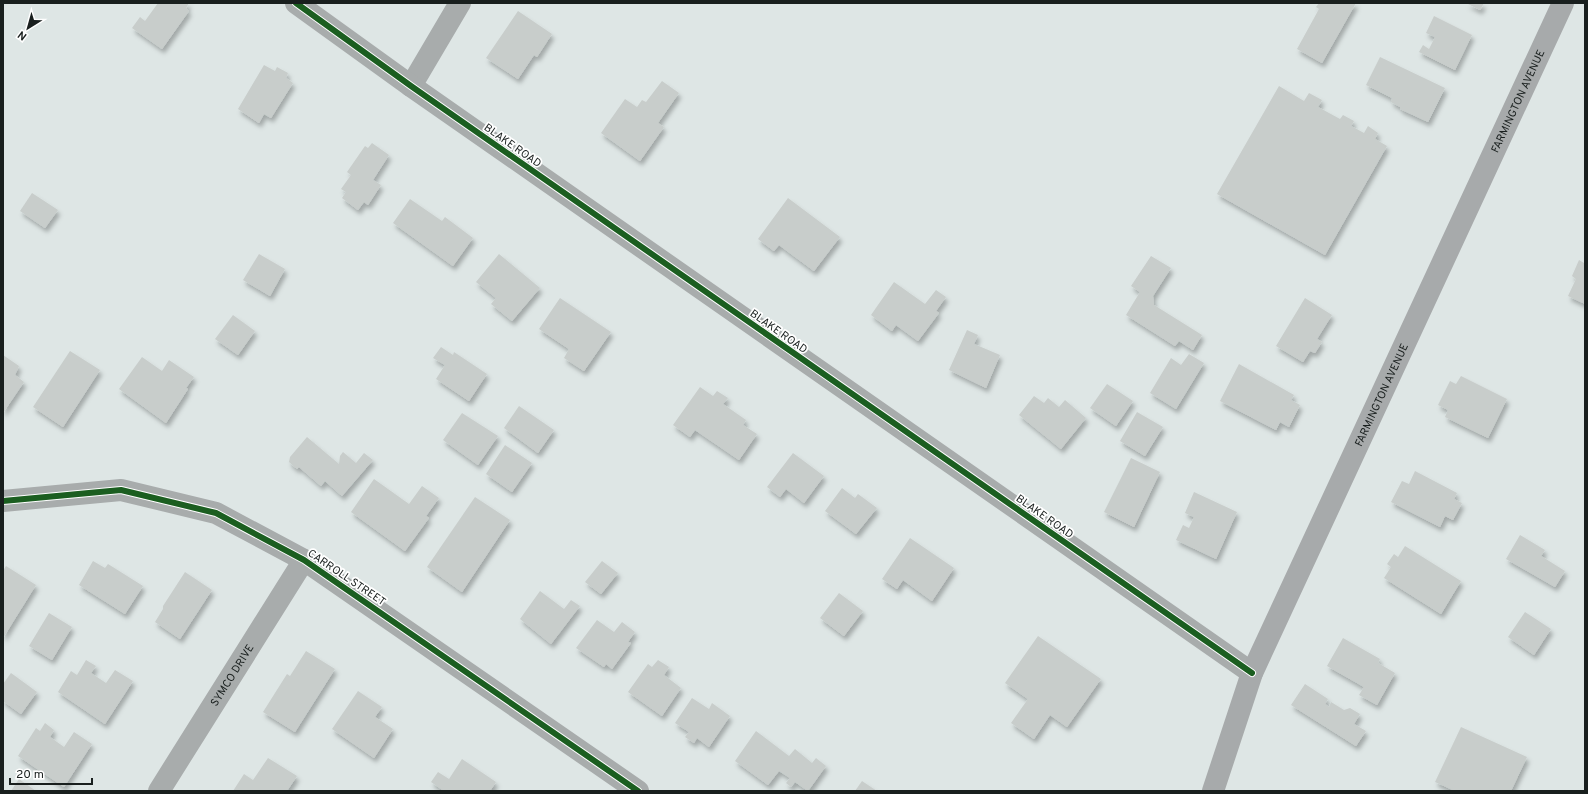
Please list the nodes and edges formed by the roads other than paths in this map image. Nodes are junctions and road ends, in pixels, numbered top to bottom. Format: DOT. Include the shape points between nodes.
graph roads {
  1 [pos="296,3"];
  2 [pos="460,3"];
  3 [pos="1563,3"];
  4 [pos="411,86"];
  5 [pos="3,501"];
  6 [pos="304,560"];
  7 [pos="1252,673"];
  8 [pos="159,791"];
  9 [pos="638,791"];
  10 [pos="1213,791"];
  1 -- 4 [label="street, BLAKE ROAD"];
  2 -- 4 [label="street"];
  3 -- 7 [label="main road, FARMINGTON AVENUE"];
  4 -- 7 [label="street, BLAKE ROAD"];
  5 -- 6 [label="street, CARROLL STREET" via="120,490 216,513"];
  6 -- 8 [label="street, SYMCO DRIVE"];
  6 -- 9 [label="street, CARROLL STREET"];
  7 -- 10 [label="main road, FARMINGTON AVENUE"];
}
